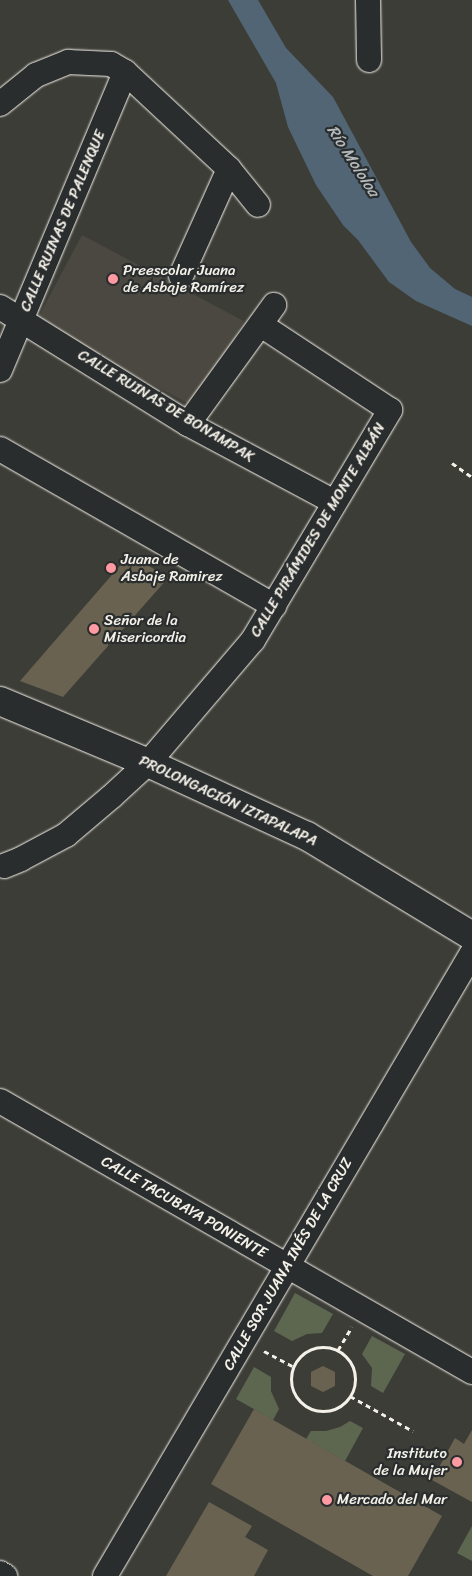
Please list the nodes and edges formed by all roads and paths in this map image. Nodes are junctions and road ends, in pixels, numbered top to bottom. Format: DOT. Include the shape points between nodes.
graph roads {
  1 [pos="368,0"];
  2 [pos="369,60"];
  3 [pos="125,72"];
  4 [pos="0,104"];
  5 [pos="229,169"];
  6 [pos="258,205"];
  7 [pos="181,276"];
  8 [pos="274,304"];
  9 [pos="0,307"];
  10 [pos="22,319"];
  11 [pos="261,325"];
  12 [pos="0,370"];
  13 [pos="188,424"];
  14 [pos="0,449"];
  15 [pos="452,463"];
  16 [pos="472,477"];
  17 [pos="334,502"];
  18 [pos="274,606"];
  19 [pos="0,701"];
  20 [pos="148,762"];
  21 [pos="4,866"];
  22 [pos="472,936"];
  23 [pos="472,953"];
  24 [pos="0,1101"];
  25 [pos="286,1266"];
  26 [pos="244,1341"];
  27 [pos="292,1366"];
  28 [pos="472,1372"];
  29 [pos="350,1396"];
  30 [pos="413,1431"];
  31 [pos="0,1574"];
  32 [pos="5,1576"];
  33 [pos="105,1576"];
  1 -- 2 [label="street"];
  3 -- 4 [label="street" via="111,64 68,62 36,75"];
  3 -- 5 [label="street"];
  3 -- 10 [label="street, CALLE RUINAS DE PALENQUE"];
  5 -- 6 [label="street"];
  5 -- 7 [label="street"];
  8 -- 11 [label="street"];
  9 -- 10 [label="street, CALLE RUINAS DE BONAMPAK"];
  10 -- 12 [label="street, CALLE RUINAS DE PALENQUE"];
  10 -- 13 [label="street, CALLE RUINAS DE BONAMPAK"];
  11 -- 13 [label="street"];
  11 -- 17 [label="street, CALLE PIRÁMIDES DE MONTE ALBÁN" via="390,410"];
  13 -- 17 [label="street, CALLE RUINAS DE BONAMPAK"];
  14 -- 18 [label="street"];
  15 -- 16 [label="path"];
  17 -- 18 [label="street, CALLE PIRÁMIDES DE MONTE ALBÁN"];
  18 -- 20 [label="street, CALLE PIRÁMIDES DE MONTE ALBÁN" via="254,640"];
  19 -- 20 [label="street, PROLONGACIÓN IZTAPALAPA"];
  20 -- 21 [label="street, CALLE PIRÁMIDES DE MONTE ALBÁN" via="66,835"];
  20 -- 22 [label="street, PROLONGACIÓN IZTAPALAPA" via="307,836"];
  23 -- 25 [label="street, CALLE SOR JUANA INÉS DE LA CRUZ"];
  24 -- 25 [label="street, CALLE TACUBAYA PONIENTE"];
  25 -- 26 [label="street, CALLE SOR JUANA INÉS DE LA CRUZ"];
  25 -- 28 [label="street, CALLE TACUBAYA PONIENTE"];
  26 -- 27 [label="path"];
  26 -- 33 [label="street, CALLE SOR JUANA INÉS DE LA CRUZ"];
  27 -- 29 [label="path" via="291,1388 304,1405 324,1411 344,1404"];
  27 -- 29 [label="path" via="298,1357 312,1349 328,1347 338,1350 346,1357 355,1376"];
  29 -- 30 [label="path"];
  31 -- 32 [label="street"];
}
